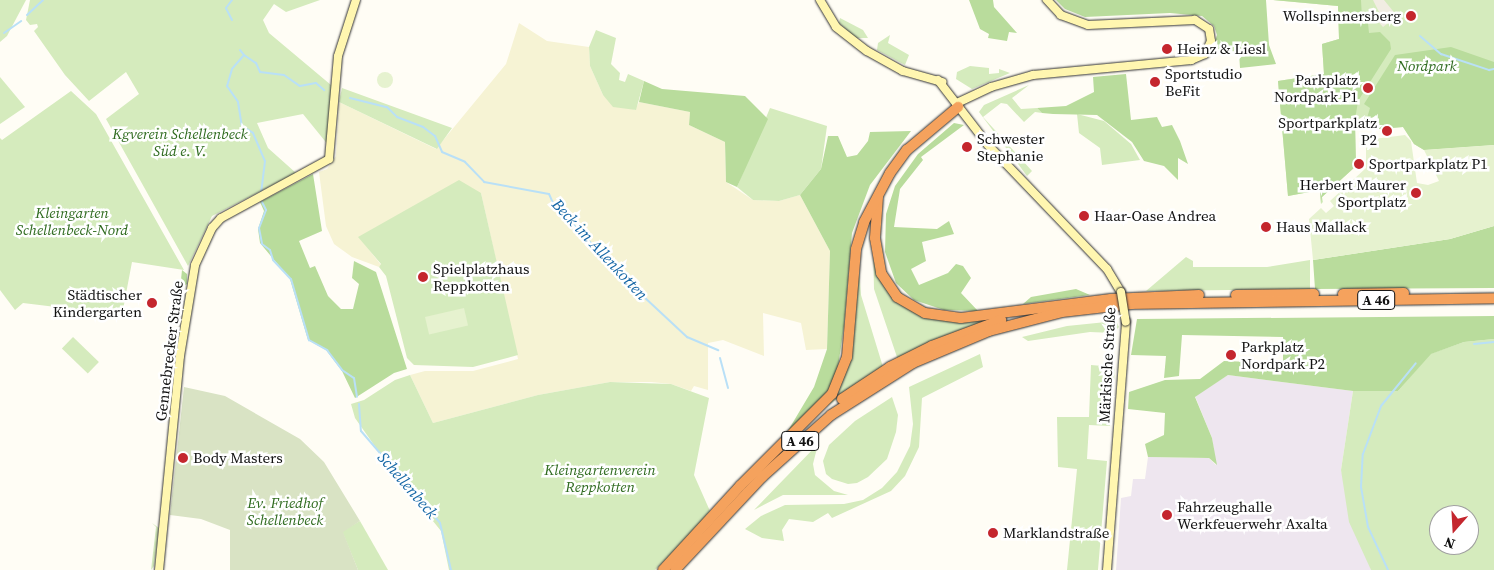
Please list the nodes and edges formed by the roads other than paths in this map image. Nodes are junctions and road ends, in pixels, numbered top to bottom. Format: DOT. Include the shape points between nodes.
graph roads {
  1 [pos="356,0"];
  2 [pos="820,0"];
  3 [pos="1047,0"];
  4 [pos="959,104"];
  5 [pos="878,197"];
  6 [pos="1494,291"];
  7 [pos="1494,298"];
  8 [pos="1058,306"];
  9 [pos="912,360"];
  10 [pos="878,379"];
  11 [pos="779,450"];
  12 [pos="723,511"];
  13 [pos="159,570"];
  14 [pos="664,570"];
  15 [pos="676,570"];
  16 [pos="1108,570"];
  1 -- 13 [label="main road, Gennebrecker Straße" via="338,56 329,159 221,218 212,228 195,266 180,356"];
  2 -- 4 [label="main road, Märkische Straße" via="836,28 867,51 903,71 938,80"];
  3 -- 4 [label="main road" via="1061,15 1088,25 1195,20 1209,29 1211,41 1205,54 1191,60 1024,77"];
  4 -- 5 [label="highway" via="916,141 894,167"];
  4 -- 16 [label="main road, Märkische Straße, bridge" via="994,151 1107,269 1121,292 1126,322"];
  5 -- 8 [label="highway" via="875,238 881,273 897,297 912,307 925,313 961,318"];
  5 -- 11 [label="highway" via="864,222 856,250 843,370 826,401"];
  6 -- 8 [label="highway, A 46" via="1142,296"];
  7 -- 9 [label="highway, A 46" via="1196,302 1093,308 1005,326"];
  8 -- 9 [label="highway, A 46" via="990,322"];
  9 -- 10 [label="highway, A 46"];
  10 -- 11 [label="highway, A 46"];
  10 -- 12 [label="highway, A 46" via="814,428"];
  11 -- 12 [label="highway, A 46"];
  12 -- 14 [label="highway, A 46"];
  12 -- 15 [label="highway, A 46"];
}
